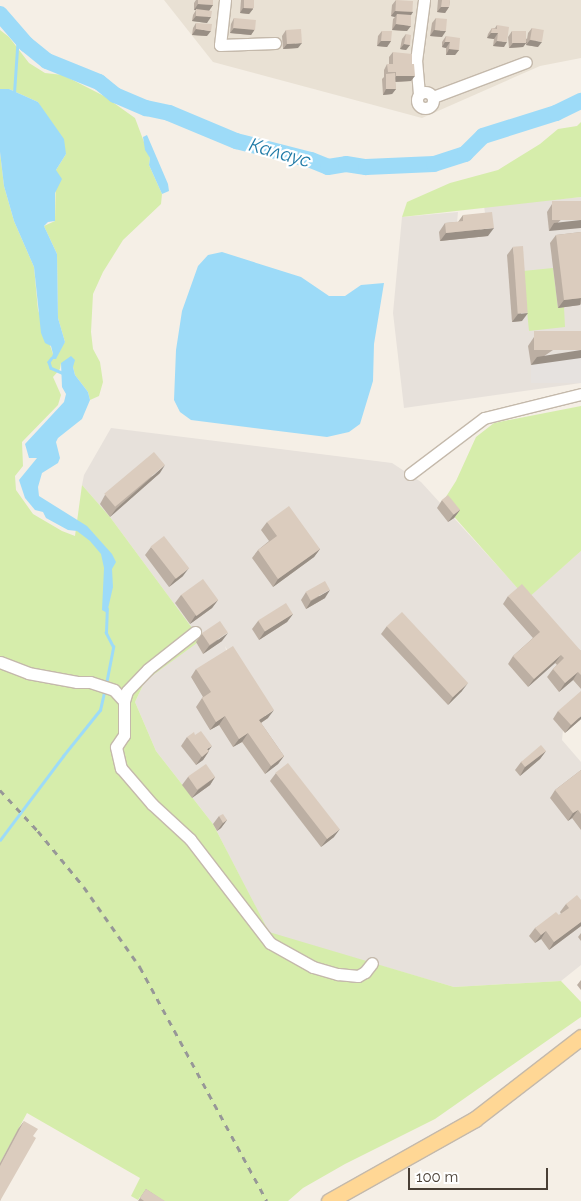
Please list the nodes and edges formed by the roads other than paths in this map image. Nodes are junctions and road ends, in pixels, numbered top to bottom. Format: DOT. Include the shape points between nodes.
graph roads {
  1 [pos="225,0"];
  2 [pos="424,0"];
  3 [pos="275,43"];
  4 [pos="526,62"];
  5 [pos="581,394"];
  6 [pos="410,474"];
  7 [pos="195,632"];
  8 [pos="0,662"];
  9 [pos="124,701"];
  10 [pos="372,963"];
  11 [pos="581,1037"];
  12 [pos="329,1201"];
  1 -- 3 [label="street" via="220,45"];
  2 -- 4 [label="street" via="416,61 417,102 422,108 430,106 433,97"];
  5 -- 6 [label="street" via="484,418"];
  7 -- 9 [label="street" via="148,669 127,692"];
  8 -- 9 [label="street" via="28,673 90,682 114,690"];
  9 -- 10 [label="street" via="124,735 116,747 121,768 152,804 190,839 270,943 313,967 349,976 365,972"];
  11 -- 12 [label="main road" via="475,1119"];
}
